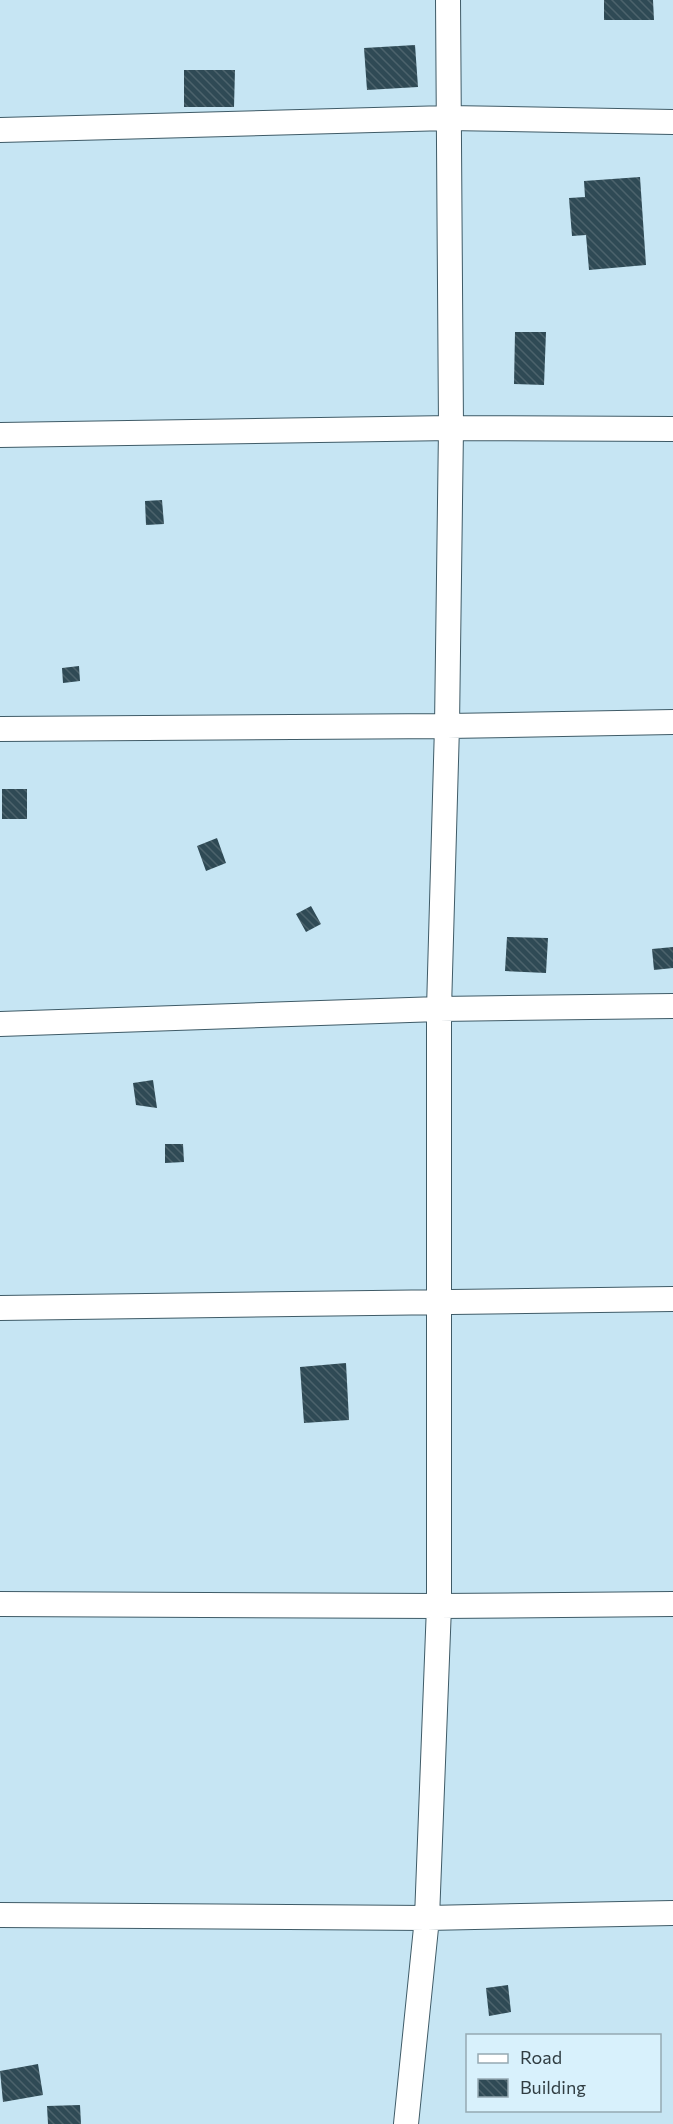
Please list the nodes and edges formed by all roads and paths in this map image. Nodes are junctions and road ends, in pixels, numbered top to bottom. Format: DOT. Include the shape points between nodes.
graph roads {
  1 [pos="448,0"];
  2 [pos="448,118"];
  3 [pos="673,123"];
  4 [pos="0,130"];
  5 [pos="451,428"];
  6 [pos="673,429"];
  7 [pos="0,435"];
  8 [pos="673,722"];
  9 [pos="447,726"];
  10 [pos="0,729"];
  11 [pos="673,1006"];
  12 [pos="439,1009"];
  13 [pos="0,1024"];
  14 [pos="673,1299"];
  15 [pos="440,1302"];
  16 [pos="0,1308"];
  17 [pos="0,1604"];
  18 [pos="673,1604"];
  19 [pos="439,1606"];
  20 [pos="673,1914"];
  21 [pos="0,1915"];
  22 [pos="427,1918"];
  23 [pos="406,2124"];
  1 -- 2 [label="street"];
  2 -- 3 [label="street"];
  2 -- 4 [label="street"];
  2 -- 5 [label="street"];
  5 -- 6 [label="street"];
  5 -- 7 [label="street"];
  5 -- 9 [label="street"];
  8 -- 9 [label="street"];
  9 -- 10 [label="street"];
  9 -- 12 [label="street"];
  11 -- 12 [label="street"];
  12 -- 13 [label="street"];
  12 -- 15 [label="street"];
  14 -- 15 [label="street"];
  15 -- 16 [label="street"];
  15 -- 19 [label="street"];
  17 -- 19 [label="street"];
  18 -- 19 [label="street"];
  19 -- 22 [label="street"];
  20 -- 22 [label="street"];
  21 -- 22 [label="street"];
  22 -- 23 [label="street"];
}
